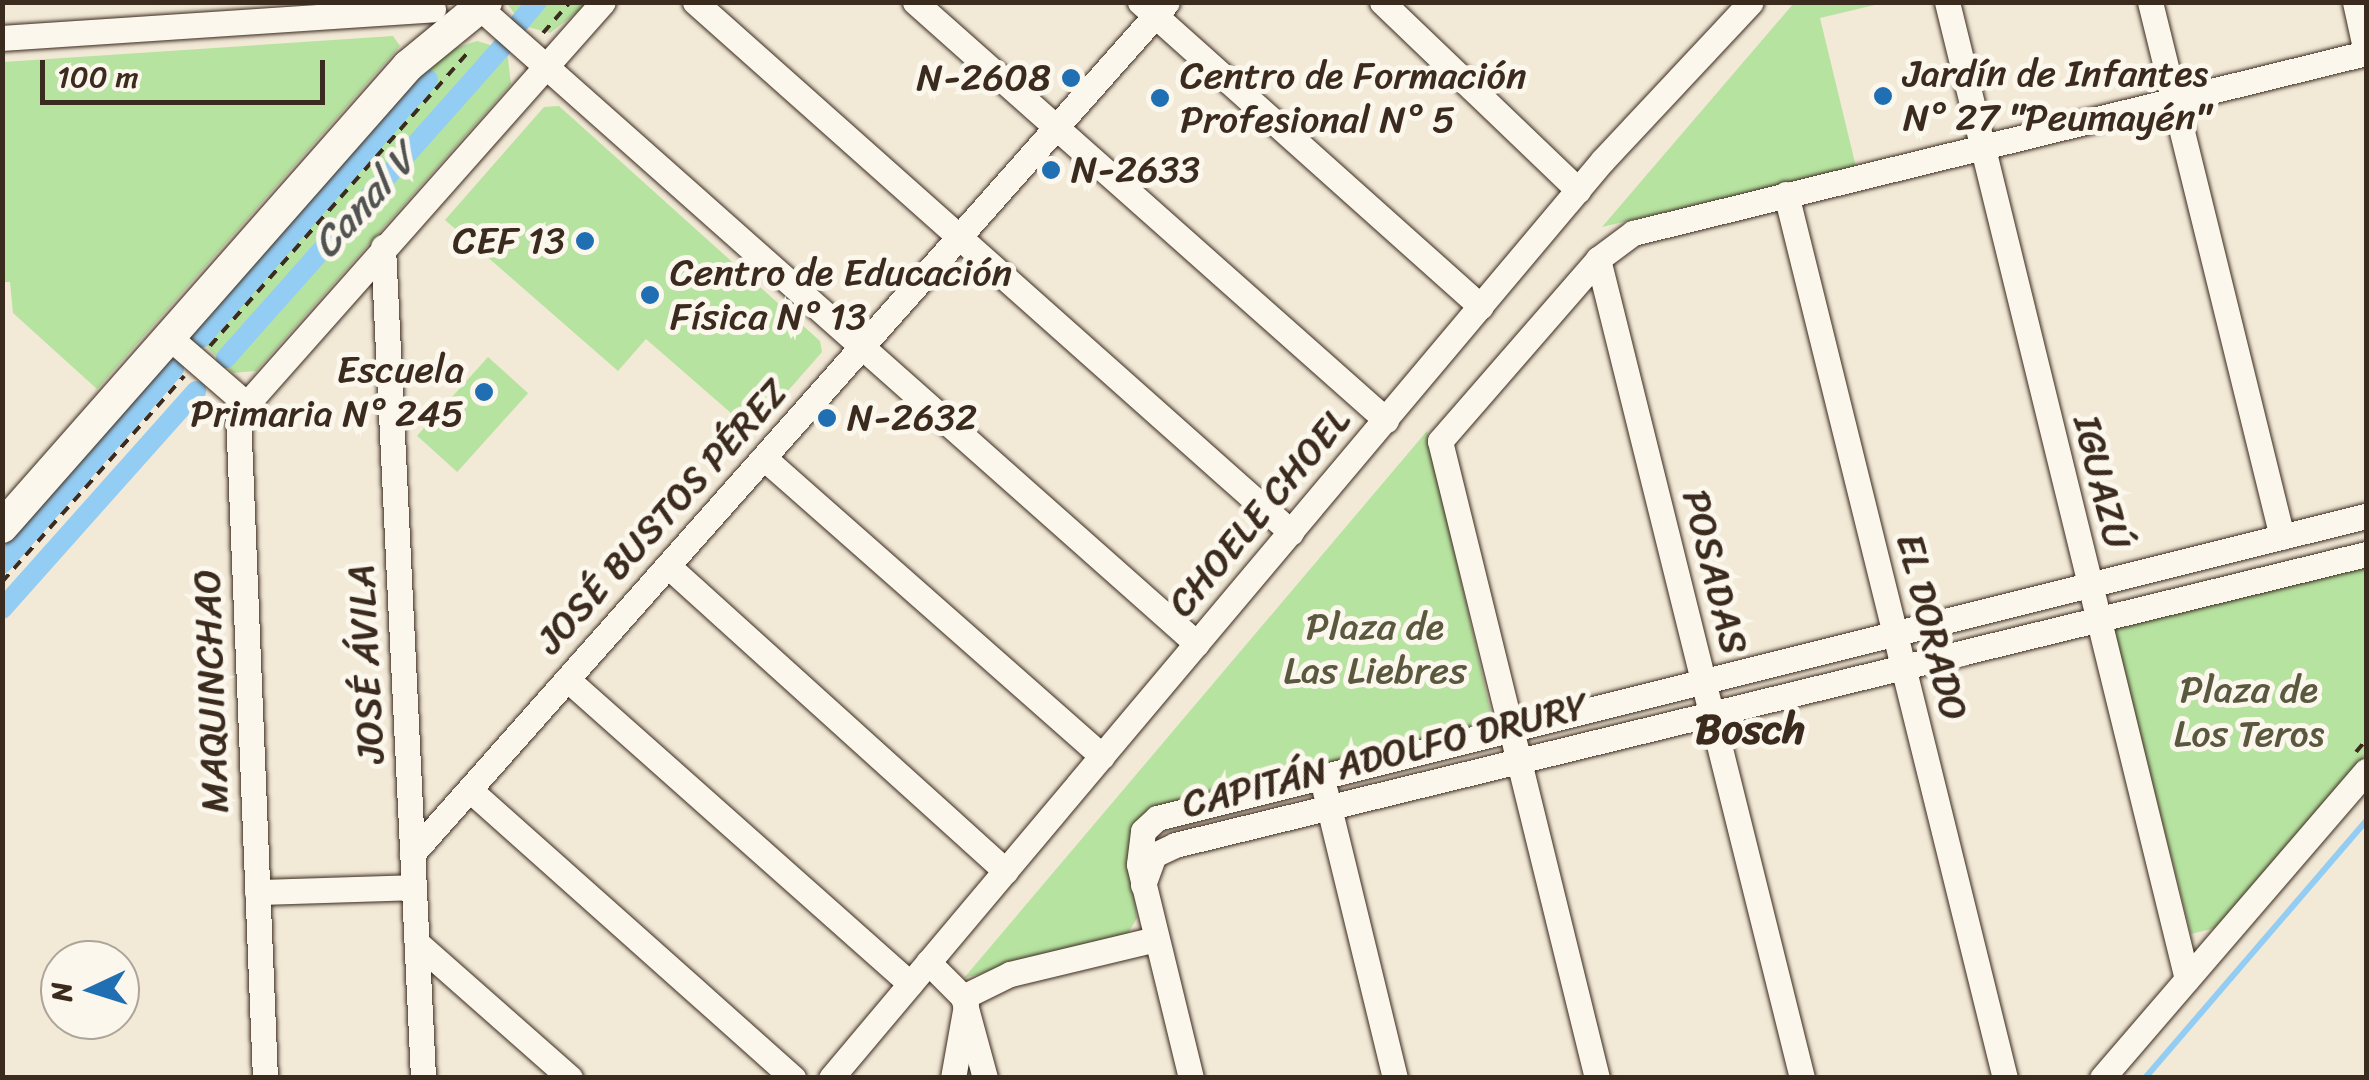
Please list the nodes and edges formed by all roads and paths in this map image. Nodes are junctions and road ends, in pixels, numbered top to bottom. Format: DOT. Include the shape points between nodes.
graph roads {
  1 [pos="570,2"];
  2 [pos="602,2"];
  3 [pos="695,2"];
  4 [pos="915,2"];
  5 [pos="1751,2"];
  6 [pos="1947,2"];
  7 [pos="2150,2"];
  8 [pos="2354,2"];
  9 [pos="483,5"];
  10 [pos="432,6"];
  11 [pos="1154,7"];
  12 [pos="1394,7"];
  13 [pos="543,33"];
  14 [pos="2,38"];
  15 [pos="477,41"];
  16 [pos="434,43"];
  17 [pos="2366,52"];
  18 [pos="544,68"];
  19 [pos="2174,100"];
  20 [pos="1056,128"];
  21 [pos="1982,146"];
  22 [pos="1578,190"];
  23 [pos="1786,194"];
  24 [pos="959,238"];
  25 [pos="383,247"];
  26 [pos="1598,258"];
  27 [pos="1481,307"];
  28 [pos="170,338"];
  29 [pos="861,348"];
  30 [pos="207,349"];
  31 [pos="184,376"];
  32 [pos="244,402"];
  33 [pos="1386,420"];
  34 [pos="764,458"];
  35 [pos="2366,516"];
  36 [pos="2,526"];
  37 [pos="1291,532"];
  38 [pos="2282,537"];
  39 [pos="2366,554"];
  40 [pos="668,566"];
  41 [pos="2,582"];
  42 [pos="2089,585"];
  43 [pos="2098,620"];
  44 [pos="1895,633"];
  45 [pos="1197,644"];
  46 [pos="1903,667"];
  47 [pos="568,679"];
  48 [pos="1703,680"];
  49 [pos="1711,714"];
  50 [pos="1511,728"];
  51 [pos="1102,756"];
  52 [pos="1519,761"];
  53 [pos="2366,771"];
  54 [pos="1321,775"];
  55 [pos="470,790"];
  56 [pos="1329,807"];
  57 [pos="412,854"];
  58 [pos="1005,872"];
  59 [pos="1143,885"];
  60 [pos="414,887"];
  61 [pos="257,892"];
  62 [pos="1156,939"];
  63 [pos="417,943"];
  64 [pos="928,962"];
  65 [pos="2187,978"];
  66 [pos="910,984"];
  67 [pos="965,1001"];
  68 [pos="265,1078"];
  69 [pos="423,1078"];
  70 [pos="570,1078"];
  71 [pos="793,1078"];
  72 [pos="831,1078"];
  73 [pos="953,1078"];
  74 [pos="986,1078"];
  75 [pos="1191,1078"];
  76 [pos="1395,1078"];
  77 [pos="1598,1078"];
  78 [pos="1802,1078"];
  79 [pos="2005,1078"];
  80 [pos="2102,1078"];
  1 -- 13 [label="path"];
  2 -- 18 [label="street"];
  3 -- 24 [label="street"];
  4 -- 20 [label="street"];
  5 -- 22 [label="street, CHOELE CHOEL"];
  6 -- 21 [label="street, IGUAZÚ"];
  7 -- 19 [label="street"];
  8 -- 17 [label="street"];
  9 -- 16 [label="main road"];
  9 -- 18 [label="street"];
  10 -- 14 [label="street"];
  10 -- 16 [label="street"];
  11 -- 20 [label="street, JOSÉ BUSTOS PÉREZ"];
  11 -- 27 [label="street"];
  12 -- 22 [label="street"];
  15 -- 30 [label="path"];
  16 -- 28 [label="main road"];
  17 -- 19 [label="street"];
  18 -- 25 [label="street"];
  18 -- 29 [label="street"];
  19 -- 21 [label="street"];
  19 -- 38 [label="street"];
  20 -- 24 [label="street, JOSÉ BUSTOS PÉREZ"];
  20 -- 33 [label="street"];
  21 -- 23 [label="street"];
  21 -- 42 [label="street, IGUAZÚ"];
  22 -- 27 [label="street, CHOELE CHOEL"];
  23 -- 26 [label="street" via="1624,238"];
  23 -- 44 [label="street, EL DORADO"];
  24 -- 29 [label="street, JOSÉ BUSTOS PÉREZ"];
  24 -- 37 [label="street"];
  25 -- 32 [label="street"];
  25 -- 57 [label="street, JOSÉ ÁVILA"];
  26 -- 48 [label="street, POSADAS"];
  26 -- 50 [label="street" via="1440,441"];
  27 -- 33 [label="street, CHOELE CHOEL"];
  28 -- 32 [label="street"];
  28 -- 36 [label="main road"];
  29 -- 34 [label="street, JOSÉ BUSTOS PÉREZ"];
  29 -- 45 [label="street"];
  31 -- 41 [label="path"];
  32 -- 61 [label="street, MAQUINCHAO" via="237,426"];
  33 -- 37 [label="street, CHOELE CHOEL"];
  34 -- 40 [label="street, JOSÉ BUSTOS PÉREZ"];
  34 -- 51 [label="street"];
  35 -- 38 [label="street, CAPITÁN ADOLFO DRURY"];
  37 -- 45 [label="street, CHOELE CHOEL"];
  38 -- 42 [label="street, CAPITÁN ADOLFO DRURY"];
  39 -- 43 [label="street, CAPITÁN ADOLFO DRURY"];
  40 -- 47 [label="street, JOSÉ BUSTOS PÉREZ"];
  40 -- 58 [label="street"];
  42 -- 43 [label="street, IGUAZÚ"];
  42 -- 44 [label="street, CAPITÁN ADOLFO DRURY"];
  43 -- 46 [label="street, CAPITÁN ADOLFO DRURY"];
  43 -- 65 [label="street, IGUAZÚ"];
  44 -- 46 [label="street, EL DORADO"];
  44 -- 48 [label="street, CAPITÁN ADOLFO DRURY"];
  45 -- 51 [label="street, CHOELE CHOEL"];
  46 -- 49 [label="street, CAPITÁN ADOLFO DRURY"];
  46 -- 79 [label="street, EL DORADO"];
  47 -- 55 [label="street, JOSÉ BUSTOS PÉREZ"];
  47 -- 66 [label="street"];
  48 -- 49 [label="street, POSADAS"];
  48 -- 50 [label="street, CAPITÁN ADOLFO DRURY"];
  49 -- 52 [label="street, CAPITÁN ADOLFO DRURY"];
  49 -- 78 [label="street, POSADAS"];
  50 -- 52 [label="street"];
  50 -- 54 [label="street, CAPITÁN ADOLFO DRURY"];
  51 -- 58 [label="street, CHOELE CHOEL"];
  52 -- 56 [label="street, CAPITÁN ADOLFO DRURY"];
  52 -- 77 [label="street"];
  53 -- 65 [label="street"];
  54 -- 56 [label="street"];
  54 -- 59 [label="street, CAPITÁN ADOLFO DRURY" via="1157,818 1140,842"];
  55 -- 57 [label="street, JOSÉ BUSTOS PÉREZ"];
  55 -- 71 [label="street"];
  56 -- 59 [label="street, CAPITÁN ADOLFO DRURY" via="1164,849"];
  56 -- 76 [label="street"];
  57 -- 60 [label="street, JOSÉ ÁVILA"];
  58 -- 64 [label="street, CHOELE CHOEL"];
  59 -- 62 [label="street"];
  60 -- 61 [label="street"];
  60 -- 63 [label="street, JOSÉ ÁVILA"];
  61 -- 68 [label="street, MAQUINCHAO"];
  62 -- 67 [label="street" via="1010,974"];
  62 -- 75 [label="street"];
  63 -- 69 [label="street, JOSÉ ÁVILA"];
  63 -- 70 [label="street"];
  64 -- 66 [label="street, CHOELE CHOEL"];
  64 -- 67 [label="street"];
  65 -- 80 [label="street"];
  66 -- 72 [label="street, CHOELE CHOEL"];
  67 -- 73 [label="street"];
  67 -- 74 [label="street"];
}
